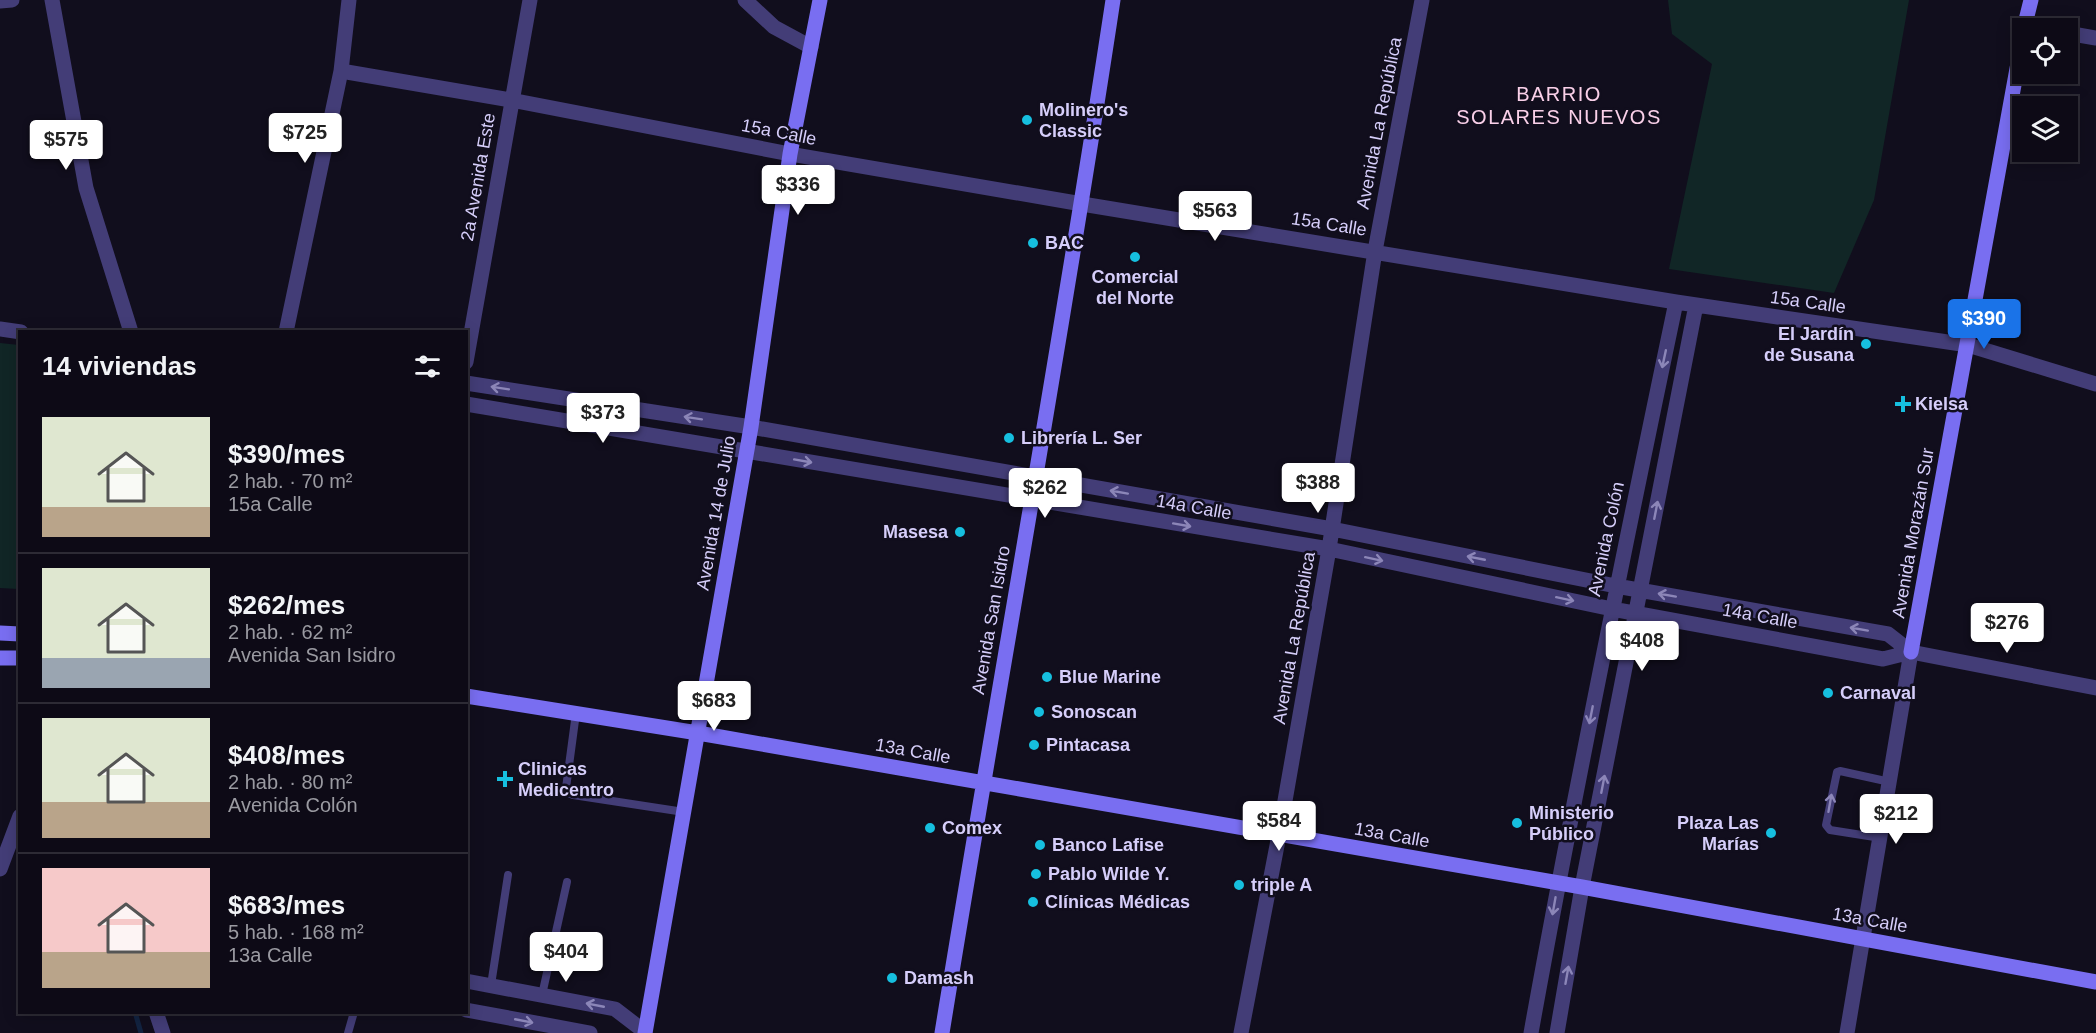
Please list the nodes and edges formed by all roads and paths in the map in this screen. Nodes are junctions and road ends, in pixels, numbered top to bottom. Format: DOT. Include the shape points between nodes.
graph roads {
  1 [pos="12,0"];
  2 [pos="52,0"];
  3 [pos="350,0"];
  4 [pos="530,0"];
  5 [pos="745,0"];
  6 [pos="820,0"];
  7 [pos="1113,0"];
  8 [pos="1422,0"];
  9 [pos="2031,0"];
  10 [pos="0,2"];
  11 [pos="2027,18"];
  12 [pos="2078,35"];
  13 [pos="2096,38"];
  14 [pos="811,47"];
  15 [pos="341,71"];
  16 [pos="2014,84"];
  17 [pos="511,100"];
  18 [pos="790,154"];
  19 [pos="1082,204"];
  20 [pos="1375,251"];
  21 [pos="1676,302"];
  22 [pos="1696,305"];
  23 [pos="0,329"];
  24 [pos="130,330"];
  25 [pos="286,330"];
  26 [pos="18,332"];
  27 [pos="1968,345"];
  28 [pos="468,350"];
  29 [pos="468,383"];
  30 [pos="2096,384"];
  31 [pos="468,404"];
  32 [pos="751,427"];
  33 [pos="746,451"];
  34 [pos="1036,477"];
  35 [pos="1032,499"];
  36 [pos="1332,529"];
  37 [pos="1329,549"];
  38 [pos="1616,586"];
  39 [pos="1640,590"];
  40 [pos="1612,609"];
  41 [pos="1637,613"];
  42 [pos="0,633"];
  43 [pos="18,634"];
  44 [pos="1911,652"];
  45 [pos="0,658"];
  46 [pos="18,658"];
  47 [pos="2096,688"];
  48 [pos="468,696"];
  49 [pos="576,713"];
  50 [pos="698,733"];
  51 [pos="1890,782"];
  52 [pos="982,783"];
  53 [pos="684,812"];
  54 [pos="18,821"];
  55 [pos="1279,835"];
  56 [pos="1881,838"];
  57 [pos="0,869"];
  58 [pos="508,875"];
  59 [pos="567,882"];
  60 [pos="1558,883"];
  61 [pos="1582,886"];
  62 [pos="1864,939"];
  63 [pos="468,981"];
  64 [pos="2096,982"];
  65 [pos="491,986"];
  66 [pos="542,995"];
  67 [pos="468,1010"];
  68 [pos="157,1014"];
  69 [pos="353,1014"];
  70 [pos="163,1033"];
  71 [pos="348,1033"];
  72 [pos="590,1033"];
  73 [pos="641,1033"];
  74 [pos="646,1033"];
  75 [pos="942,1033"];
  76 [pos="1241,1033"];
  77 [pos="1531,1033"];
  78 [pos="1557,1033"];
  79 [pos="1847,1033"];
  1 -- 10 [label="street"];
  2 -- 24 [label="street" via="86,188"];
  3 -- 15 [label="street"];
  4 -- 17 [label="street, 2a Avenida Este"];
  5 -- 14 [label="street" via="774,27"];
  6 -- 14 [label="street, Avenida 14 de Julio"];
  7 -- 19 [label="street, Avenida San Isidro"];
  8 -- 20 [label="street, Avenida La República"];
  9 -- 11 [label="street"];
  12 -- 13 [label="street"];
  14 -- 18 [label="street, Avenida 14 de Julio"];
  15 -- 17 [label="street, 15a Calle"];
  15 -- 25 [label="street"];
  16 -- 27 [label="street, Avenida Morazán Sur"];
  17 -- 18 [label="street, 15a Calle"];
  17 -- 28 [label="street, 2a Avenida Este"];
  18 -- 19 [label="street, 15a Calle"];
  18 -- 32 [label="street, Avenida 14 de Julio"];
  19 -- 20 [label="street, 15a Calle"];
  19 -- 34 [label="street, Avenida San Isidro"];
  20 -- 21 [label="street, 15a Calle"];
  20 -- 36 [label="street, Avenida La República"];
  21 -- 22 [label="street, 15a Calle"];
  21 -- 38 [label="street, Avenida Colón, one-way"];
  22 -- 27 [label="street, 15a Calle"];
  39 -- 22 [label="street, one-way"];
  23 -- 26 [label="street"];
  27 -- 30 [label="street, 15a Calle"];
  27 -- 44 [label="street, Avenida Morazán Sur"];
  32 -- 29 [label="street, 14a Calle, one-way"];
  31 -- 33 [label="street, 14a Calle"];
  32 -- 33 [label="street, Avenida 14 de Julio"];
  32 -- 34 [label="street, 14a Calle"];
  33 -- 35 [label="street, 14a Calle, one-way"];
  33 -- 50 [label="street, Avenida 14 de Julio"];
  34 -- 35 [label="street, Avenida San Isidro"];
  36 -- 34 [label="street, 14a Calle, one-way"];
  35 -- 37 [label="street, 14a Calle, one-way"];
  35 -- 52 [label="street, Avenida San Isidro"];
  36 -- 37 [label="street, Avenida La República"];
  38 -- 36 [label="street, 14a Calle, one-way"];
  37 -- 40 [label="street, 14a Calle, one-way"];
  37 -- 55 [label="street, Avenida La República"];
  38 -- 39 [label="street, 14a Calle"];
  38 -- 40 [label="street, Avenida Colón"];
  39 -- 41 [label="street"];
  44 -- 39 [label="street, 14a Calle, one-way" via="1888,634"];
  40 -- 41 [label="street, 14a Calle"];
  40 -- 60 [label="street, Avenida Colón, one-way"];
  41 -- 44 [label="street, 14a Calle" via="1883,659"];
  61 -- 41 [label="street, one-way"];
  42 -- 43 [label="street"];
  44 -- 47 [label="street, 14a Calle"];
  44 -- 51 [label="street, Avenida Morazán Sur"];
  45 -- 46 [label="street"];
  48 -- 49 [label="street, 13a Calle"];
  49 -- 50 [label="street, 13a Calle"];
  49 -- 53 [label="lane" via="568,793"];
  50 -- 52 [label="street, 13a Calle"];
  50 -- 53 [label="street, Avenida 14 de Julio"];
  51 -- 56 [label="street, Avenida Morazán Sur"];
  56 -- 51 [label="lane, one-way" via="1830,830 1826,825 1837,772"];
  52 -- 55 [label="street, 13a Calle"];
  52 -- 75 [label="street, Avenida San Isidro"];
  53 -- 74 [label="street, Avenida 14 de Julio"];
  54 -- 57 [label="street"];
  55 -- 60 [label="street, 13a Calle"];
  55 -- 76 [label="street, Avenida La República"];
  56 -- 62 [label="street, Avenida Morazán Sur"];
  58 -- 65 [label="lane"];
  59 -- 66 [label="lane"];
  60 -- 61 [label="street, 13a Calle"];
  60 -- 77 [label="street, Avenida Colón, one-way"];
  61 -- 62 [label="street, 13a Calle"];
  78 -- 61 [label="street, one-way"];
  62 -- 64 [label="street, 13a Calle"];
  62 -- 79 [label="street, Avenida Morazán Sur"];
  63 -- 65 [label="street"];
  65 -- 66 [label="street"];
  74 -- 66 [label="street, one-way" via="615,1009"];
  67 -- 72 [label="street, one-way"];
  68 -- 70 [label="street"];
  69 -- 71 [label="lane"];
  73 -- 74 [label="street"];
}
